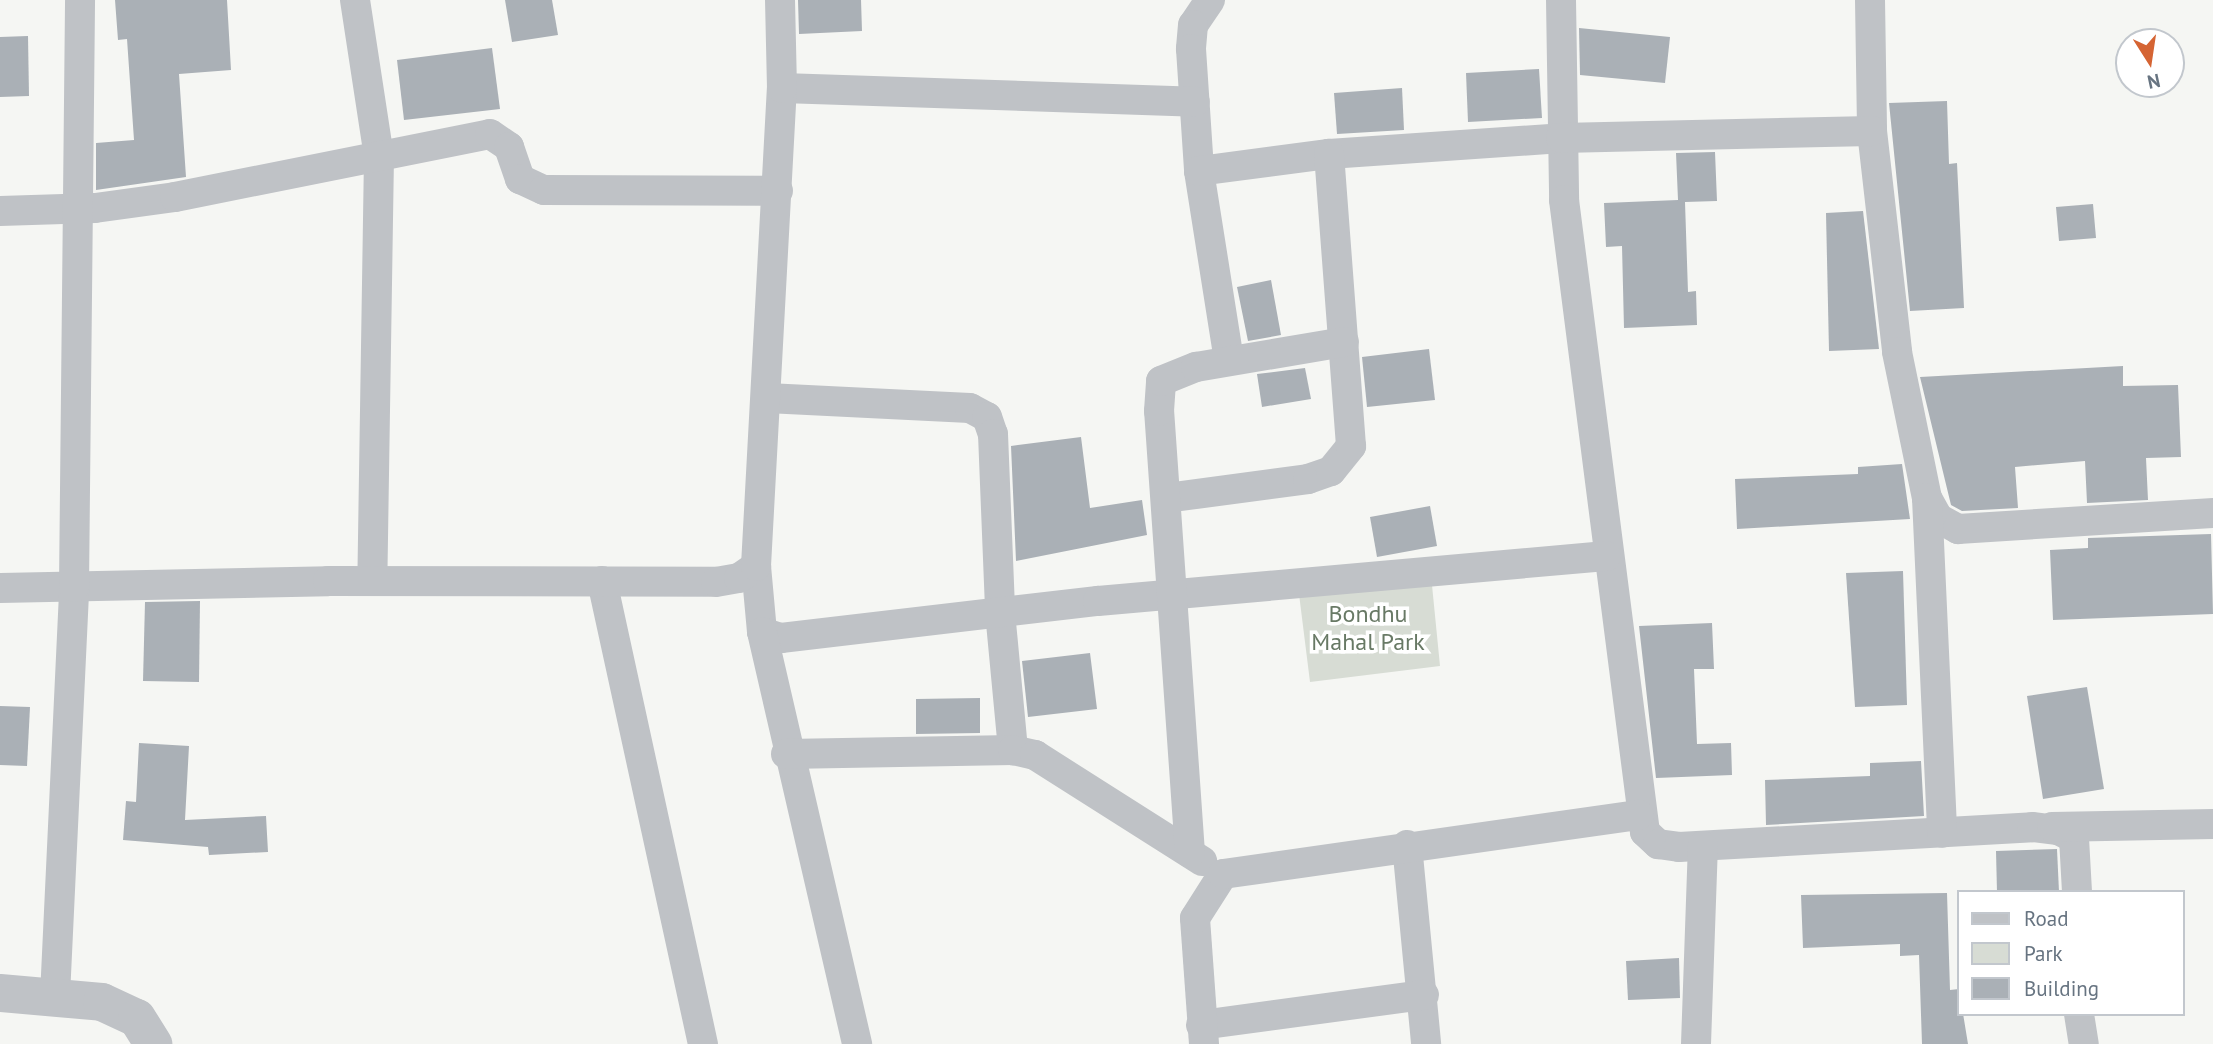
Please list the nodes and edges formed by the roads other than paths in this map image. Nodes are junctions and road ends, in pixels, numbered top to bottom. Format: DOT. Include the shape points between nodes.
graph roads {
  1 [pos="80,0"];
  2 [pos="355,0"];
  3 [pos="780,0"];
  4 [pos="1210,0"];
  5 [pos="1561,0"];
  6 [pos="1870,0"];
  7 [pos="782,88"];
  8 [pos="1195,102"];
  9 [pos="1872,131"];
  10 [pos="1561,138"];
  11 [pos="1329,154"];
  12 [pos="379,156"];
  13 [pos="1199,171"];
  14 [pos="778,191"];
  15 [pos="75,209"];
  16 [pos="0,211"];
  17 [pos="1344,342"];
  18 [pos="1229,360"];
  19 [pos="767,398"];
  20 [pos="1166,498"];
  21 [pos="1927,498"];
  22 [pos="2213,513"];
  23 [pos="1606,556"];
  24 [pos="756,566"];
  25 [pos="373,581"];
  26 [pos="602,581"];
  27 [pos="74,587"];
  28 [pos="0,588"];
  29 [pos="1174,594"];
  30 [pos="1000,612"];
  31 [pos="762,632"];
  32 [pos="1013,750"];
  33 [pos="786,754"];
  34 [pos="1639,814"];
  35 [pos="2213,824"];
  36 [pos="2032,827"];
  37 [pos="1942,832"];
  38 [pos="1407,845"];
  39 [pos="1703,846"];
  40 [pos="1190,853"];
  41 [pos="1223,874"];
  42 [pos="2077,890"];
  43 [pos="0,993"];
  44 [pos="1424,995"];
  45 [pos="55,996"];
  46 [pos="2079,1016"];
  47 [pos="1203,1035"];
  48 [pos="153,1044"];
  49 [pos="703,1044"];
  50 [pos="857,1044"];
  51 [pos="1426,1044"];
  52 [pos="1696,1044"];
  53 [pos="2084,1044"];
  1 -- 15 [label="street"];
  2 -- 12 [label="street"];
  3 -- 7 [label="street"];
  4 -- 8 [label="street" via="1193,25"];
  5 -- 10 [label="street"];
  6 -- 9 [label="street"];
  7 -- 8 [label="street"];
  7 -- 14 [label="street"];
  8 -- 13 [label="street"];
  9 -- 10 [label="street"];
  9 -- 21 [label="street" via="1897,352"];
  10 -- 11 [label="street"];
  10 -- 23 [label="street"];
  11 -- 13 [label="street"];
  11 -- 17 [label="street"];
  12 -- 14 [label="street" via="489,134 509,147 520,179 544,190"];
  12 -- 15 [label="street" via="175,197"];
  12 -- 25 [label="street"];
  13 -- 18 [label="street"];
  14 -- 19 [label="street"];
  15 -- 16 [label="street"];
  15 -- 27 [label="street"];
  17 -- 18 [label="street"];
  17 -- 20 [label="street" via="1352,427 1344,460 1308,479"];
  18 -- 20 [label="street" via="1161,380"];
  19 -- 24 [label="street"];
  19 -- 30 [label="street" via="970,408 987,417 993,434"];
  20 -- 29 [label="street"];
  21 -- 22 [label="street" via="1938,518 1958,530"];
  21 -- 37 [label="street"];
  23 -- 29 [label="street"];
  23 -- 34 [label="street"];
  24 -- 26 [label="street" via="739,578 716,582"];
  24 -- 31 [label="street"];
  25 -- 26 [label="street"];
  25 -- 27 [label="street"];
  26 -- 49 [label="street"];
  27 -- 28 [label="street"];
  27 -- 45 [label="street"];
  29 -- 30 [label="street"];
  29 -- 40 [label="street"];
  30 -- 31 [label="street" via="780,638"];
  30 -- 32 [label="street"];
  31 -- 33 [label="street"];
  32 -- 33 [label="street"];
  32 -- 40 [label="street" via="1035,755"];
  33 -- 50 [label="street"];
  34 -- 38 [label="street"];
  34 -- 39 [label="street" via="1644,832 1658,844"];
  35 -- 36 [label="street"];
  36 -- 37 [label="street"];
  36 -- 42 [label="street" via="2074,838"];
  37 -- 39 [label="street"];
  38 -- 41 [label="street"];
  38 -- 44 [label="street"];
  39 -- 52 [label="street"];
  40 -- 41 [label="street"];
  41 -- 47 [label="street" via="1195,918"];
  43 -- 45 [label="street"];
  44 -- 47 [label="street"];
  44 -- 51 [label="street"];
  45 -- 48 [label="street" via="102,1002 137,1018"];
  46 -- 53 [label="street"];
}
